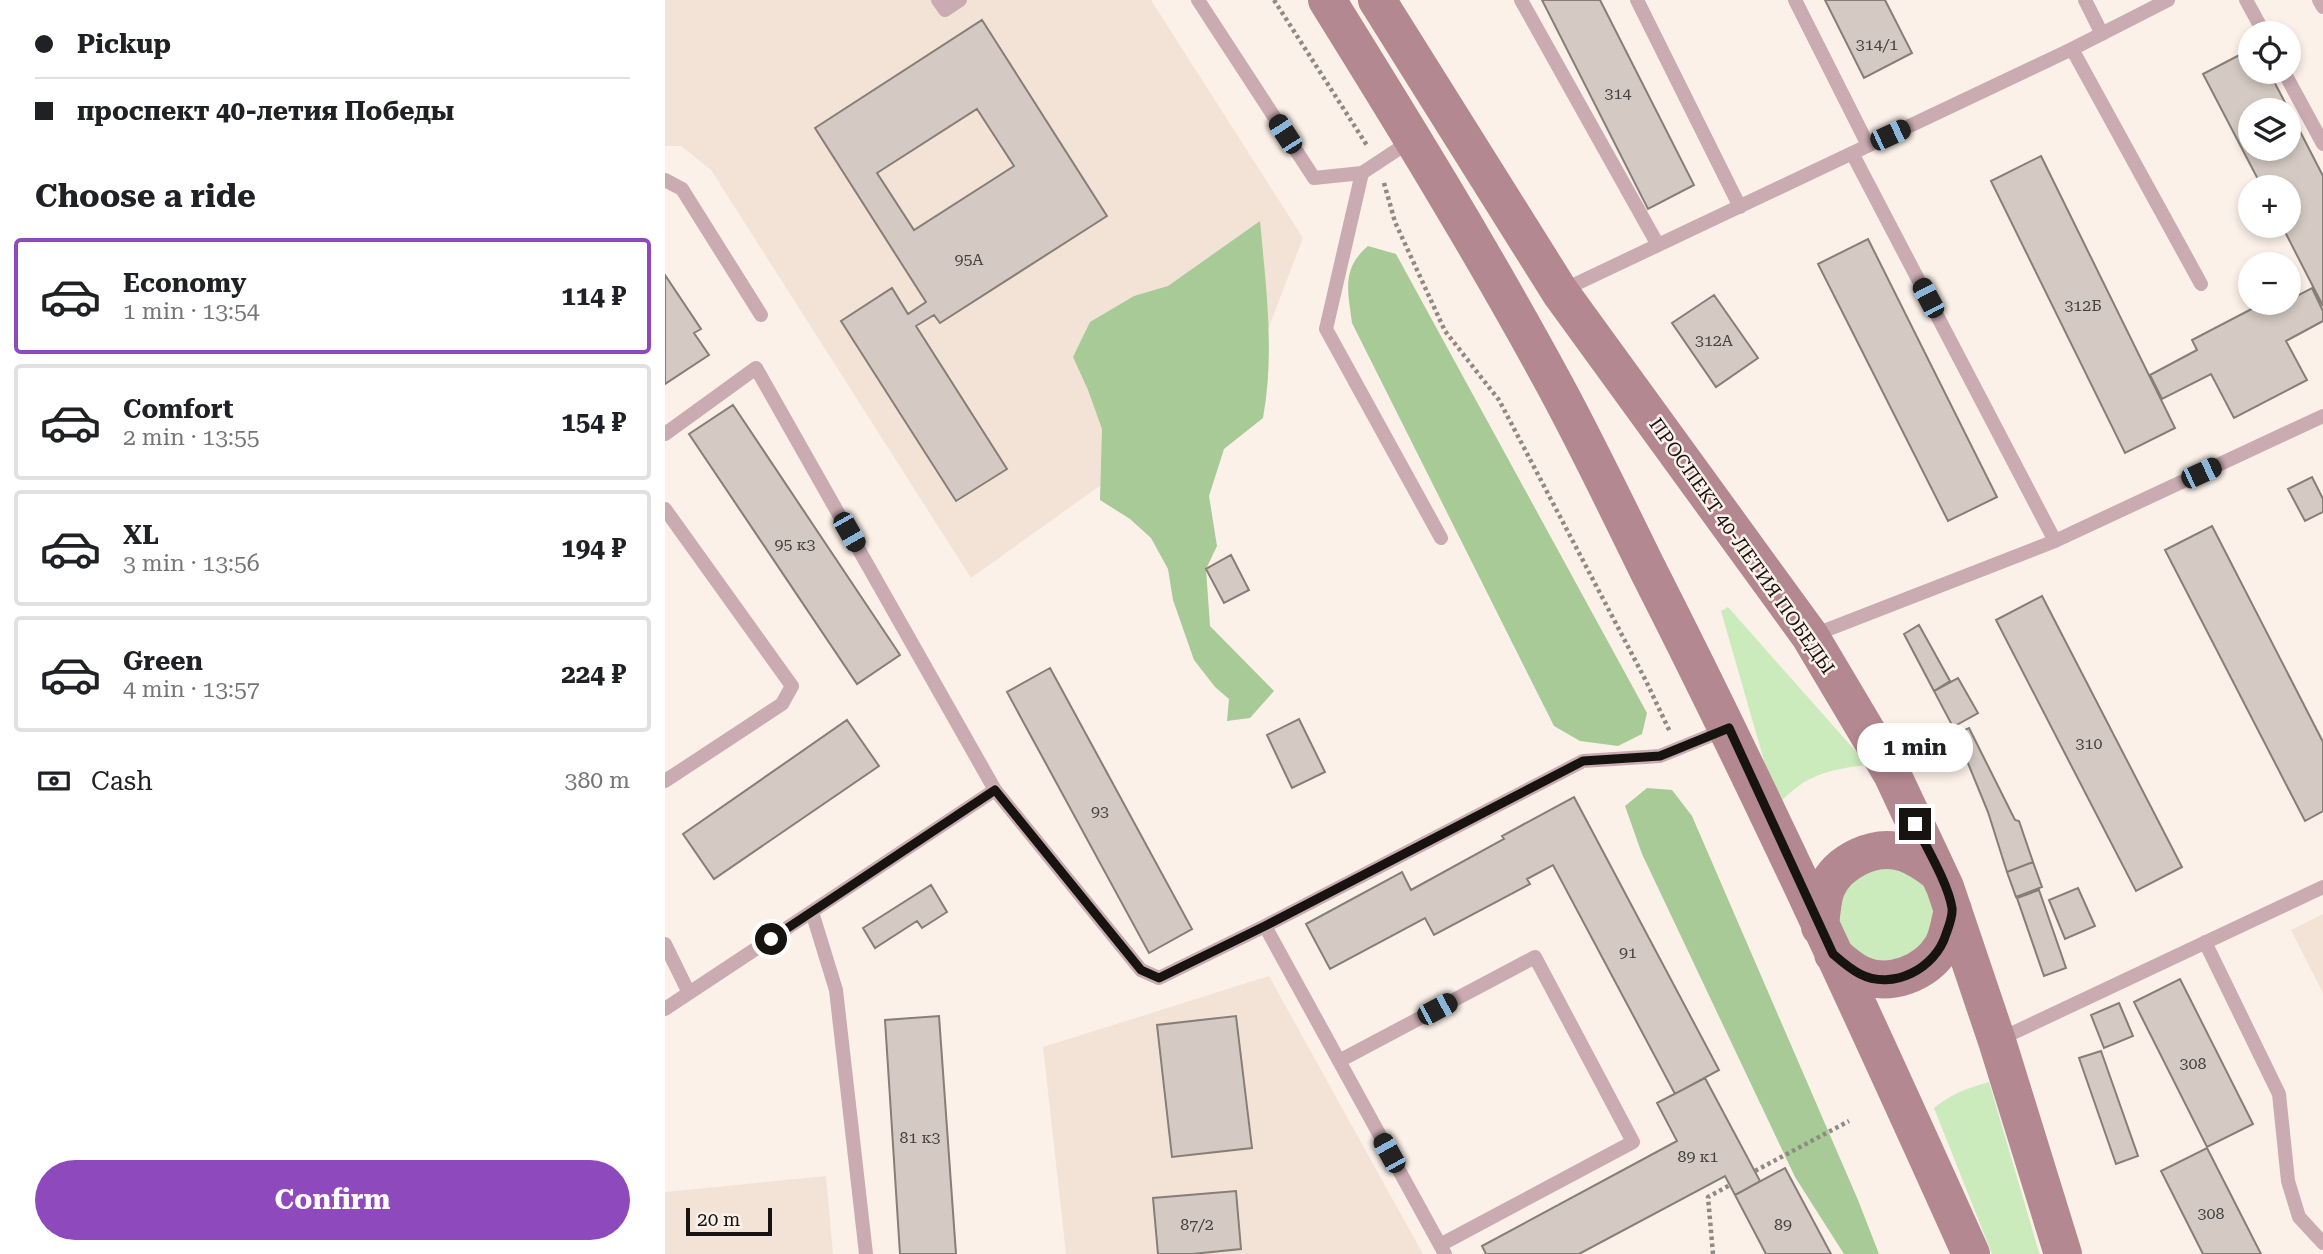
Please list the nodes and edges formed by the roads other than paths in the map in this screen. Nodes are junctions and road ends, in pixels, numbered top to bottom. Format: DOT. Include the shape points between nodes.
graph roads {
  1 [pos="938,0"];
  2 [pos="960,0"];
  3 [pos="1198,0"];
  4 [pos="1327,0"];
  5 [pos="1377,0"];
  6 [pos="1521,0"];
  7 [pos="1637,0"];
  8 [pos="1795,0"];
  9 [pos="2085,0"];
  10 [pos="2168,0"];
  11 [pos="2246,0"];
  12 [pos="2319,0"];
  13 [pos="2323,7"];
  14 [pos="2257,21"];
  15 [pos="2102,34"];
  16 [pos="2072,49"];
  17 [pos="2290,84"];
  18 [pos="1413,139"];
  19 [pos="2323,144"];
  20 [pos="1868,145"];
  21 [pos="1852,153"];
  22 [pos="1362,173"];
  23 [pos="665,180"];
  24 [pos="1740,206"];
  25 [pos="1658,245"];
  26 [pos="2201,284"];
  27 [pos="1560,292"];
  28 [pos="761,315"];
  29 [pos="2323,416"];
  30 [pos="665,433"];
  31 [pos="665,509"];
  32 [pos="1441,538"];
  33 [pos="2055,541"];
  34 [pos="1810,636"];
  35 [pos="1729,728"];
  36 [pos="665,781"];
  37 [pos="995,790"];
  38 [pos="1938,873"];
  39 [pos="2323,887"];
  40 [pos="1952,910"];
  41 [pos="812,912"];
  42 [pos="1265,926"];
  43 [pos="1827,941"];
  44 [pos="2205,942"];
  45 [pos="665,944"];
  46 [pos="689,993"];
  47 [pos="665,1009"];
  48 [pos="1997,1041"];
  49 [pos="1339,1062"];
  50 [pos="2323,1243"];
  51 [pos="1442,1250"];
  52 [pos="866,1254"];
  53 [pos="1971,1254"];
  54 [pos="2063,1254"];
  1 -- 2 [label="lane" via="945,10"];
  3 -- 22 [label="lane" via="1314,178"];
  4 -- 18 [label="main road"];
  5 -- 27 [label="main road, ПРОСПЕКТ 40-ЛЕТИЯ ПОБЕДЫ"];
  6 -- 25 [label="lane"];
  7 -- 24 [label="lane"];
  8 -- 20 [label="lane"];
  9 -- 15 [label="lane"];
  10 -- 15 [label="lane"];
  11 -- 14 [label="lane"];
  12 -- 13 [label="lane"];
  15 -- 16 [label="lane"];
  16 -- 20 [label="lane"];
  16 -- 26 [label="lane"];
  17 -- 19 [label="lane"];
  18 -- 22 [label="lane"];
  18 -- 35 [label="main road" via="1552,379"];
  20 -- 21 [label="lane"];
  21 -- 24 [label="lane"];
  21 -- 33 [label="lane"];
  22 -- 32 [label="lane" via="1325,329"];
  23 -- 28 [label="lane" via="682,189"];
  24 -- 25 [label="lane"];
  25 -- 27 [label="lane"];
  27 -- 34 [label="main road, ПРОСПЕКТ 40-ЛЕТИЯ ПОБЕДЫ"];
  29 -- 33 [label="lane"];
  30 -- 37 [label="lane" via="757,368"];
  31 -- 36 [label="lane" via="792,687 782,704"];
  33 -- 34 [label="lane"];
  34 -- 38 [label="main road, ПРОСПЕКТ 40-ЛЕТИЯ ПОБЕДЫ" via="1892,774"];
  35 -- 42 [label="lane" via="1660,756 1583,761"];
  35 -- 43 [label="main road"];
  37 -- 41 [label="lane"];
  37 -- 42 [label="lane" via="1141,970 1159,978"];
  38 -- 40 [label="main road, ПРОСПЕКТ 40-ЛЕТИЯ ПОБЕДЫ"];
  38 -- 43 [label="main road" via="1904,852 1881,850 1858,856 1839,870 1826,889"];
  39 -- 44 [label="lane"];
  40 -- 43 [label="main road" via="1943,946 1927,965 1909,975 1880,979 1860,974"];
  40 -- 48 [label="main road, ПРОСПЕКТ 40-ЛЕТИЯ ПОБЕДЫ"];
  41 -- 46 [label="lane"];
  41 -- 52 [label="lane" via="836,990"];
  42 -- 49 [label="lane"];
  43 -- 53 [label="main road"];
  44 -- 48 [label="lane"];
  44 -- 50 [label="lane" via="2279,1094 2288,1181 2299,1217"];
  45 -- 46 [label="lane"];
  46 -- 47 [label="lane"];
  48 -- 54 [label="main road, ПРОСПЕКТ 40-ЛЕТИЯ ПОБЕДЫ"];
  49 -- 51 [label="lane"];
  49 -- 51 [label="lane" via="1535,957 1633,1142"];
}
